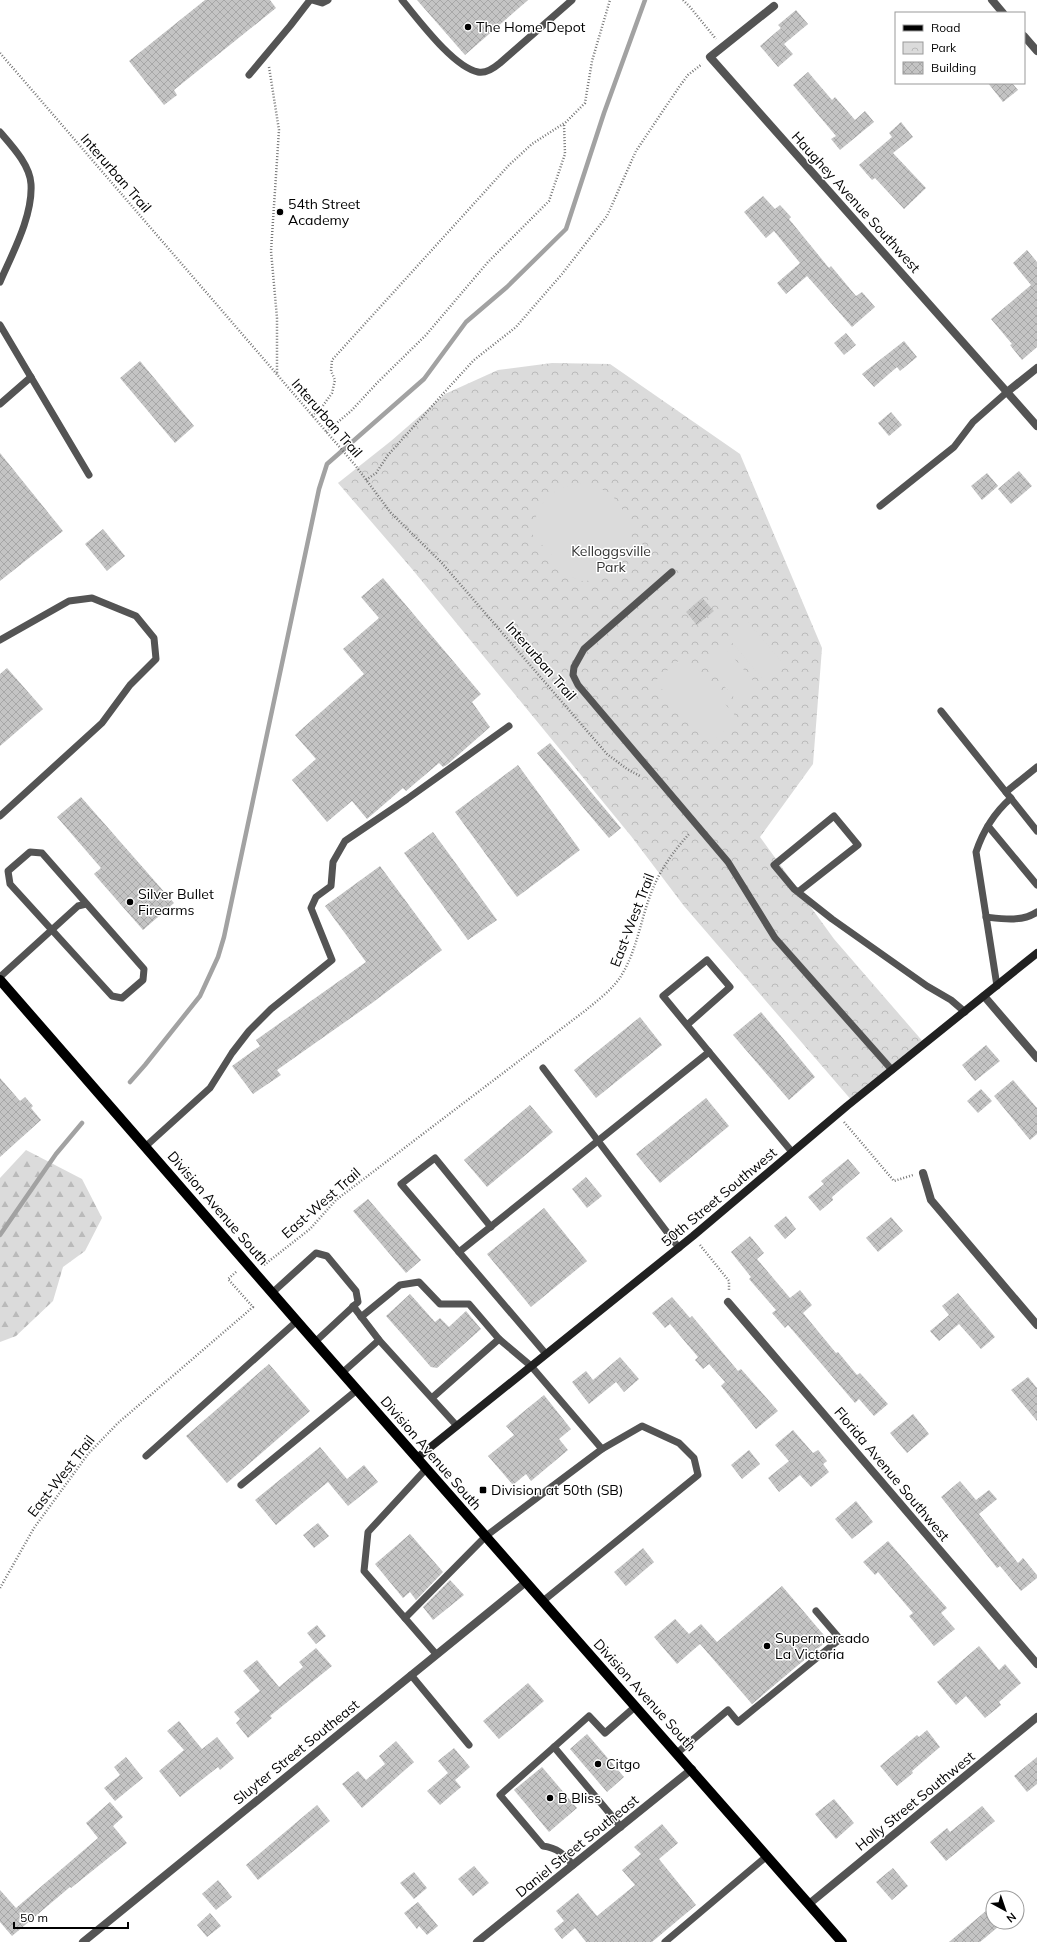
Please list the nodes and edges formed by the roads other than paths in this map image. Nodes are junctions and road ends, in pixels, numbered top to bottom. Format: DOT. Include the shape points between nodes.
graph roads {
  1 [pos="311,0"];
  2 [pos="328,0"];
  3 [pos="402,0"];
  4 [pos="572,0"];
  5 [pos="992,0"];
  6 [pos="774,6"];
  7 [pos="1002,12"];
  8 [pos="1025,37"];
  9 [pos="1037,51"];
  10 [pos="249,75"];
  11 [pos="0,132"];
  12 [pos="0,282"];
  13 [pos="0,325"];
  14 [pos="1037,368"];
  15 [pos="31,377"];
  16 [pos="1007,392"];
  17 [pos="0,404"];
  18 [pos="1037,426"];
  19 [pos="89,475"];
  20 [pos="880,506"];
  21 [pos="672,572"];
  22 [pos="0,640"];
  23 [pos="941,711"];
  24 [pos="509,726"];
  25 [pos="1037,766"];
  26 [pos="1006,792"];
  27 [pos="1011,798"];
  28 [pos="0,816"];
  29 [pos="988,826"];
  30 [pos="1037,831"];
  31 [pos="1037,885"];
  32 [pos="798,892"];
  33 [pos="86,904"];
  34 [pos="1037,912"];
  35 [pos="986,917"];
  36 [pos="51,930"];
  37 [pos="1037,953"];
  38 [pos="0,978"];
  39 [pos="997,986"];
  40 [pos="984,996"];
  41 [pos="965,1012"];
  42 [pos="687,1025"];
  43 [pos="709,1052"];
  44 [pos="1037,1058"];
  45 [pos="543,1068"];
  46 [pos="892,1070"];
  47 [pos="598,1140"];
  48 [pos="146,1146"];
  49 [pos="792,1152"];
  50 [pos="923,1172"];
  51 [pos="490,1227"];
  52 [pos="679,1248"];
  53 [pos="459,1252"];
  54 [pos="272,1293"];
  55 [pos="728,1302"];
  56 [pos="353,1306"];
  57 [pos="361,1317"];
  58 [pos="296,1321"];
  59 [pos="1037,1325"];
  60 [pos="499,1339"];
  61 [pos="379,1340"];
  62 [pos="315,1342"];
  63 [pos="546,1354"];
  64 [pos="531,1366"];
  65 [pos="342,1373"];
  66 [pos="357,1390"];
  67 [pos="433,1397"];
  68 [pos="457,1426"];
  69 [pos="602,1449"];
  70 [pos="146,1456"];
  71 [pos="417,1458"];
  72 [pos="426,1469"];
  73 [pos="241,1485"];
  74 [pos="486,1536"];
  75 [pos="526,1582"];
  76 [pos="543,1601"];
  77 [pos="816,1611"];
  78 [pos="405,1618"];
  79 [pos="436,1654"];
  80 [pos="1037,1664"];
  81 [pos="411,1675"];
  82 [pos="636,1706"];
  83 [pos="1037,1717"];
  84 [pos="469,1745"];
  85 [pos="554,1747"];
  86 [pos="677,1753"];
  87 [pos="692,1769"];
  88 [pos="621,1827"];
  89 [pos="767,1856"];
  90 [pos="573,1865"];
  91 [pos="809,1904"];
  92 [pos="83,1942"];
  93 [pos="477,1942"];
  94 [pos="665,1942"];
  95 [pos="842,1942"];
  1 -- 2 [label="lane" via="322,3"];
  1 -- 10 [label="lane"];
  3 -- 4 [label="lane" via="457,62 478,72 489,71 500,63"];
  5 -- 7 [label="street"];
  6 -- 16 [label="street, Haughey Avenue Southwest" via="710,57"];
  8 -- 9 [label="street"];
  11 -- 12 [label="lane" via="25,165 31,183 30,203 21,234"];
  13 -- 15 [label="lane"];
  14 -- 16 [label="street"];
  15 -- 17 [label="lane"];
  15 -- 19 [label="lane"];
  16 -- 18 [label="street, Haughey Avenue Southwest"];
  16 -- 20 [label="lane" via="973,422 954,447"];
  21 -- 46 [label="lane" via="584,649 574,667 573,675 578,685 728,862 775,938"];
  22 -- 28 [label="lane" via="69,601 92,598 136,616 154,638 156,659 130,686 102,723"];
  23 -- 26 [label="lane"];
  24 -- 48 [label="lane" via="407,799 344,840 333,862 331,886 316,897 311,908 332,960 271,1009 249,1031 210,1088"];
  25 -- 26 [label="lane"];
  26 -- 27 [label="lane"];
  27 -- 29 [label="lane" via="997,810"];
  27 -- 30 [label="lane"];
  29 -- 31 [label="lane"];
  29 -- 35 [label="lane" via="976,852"];
  32 -- 32 [label="lane" via="774,865 834,816 858,845"];
  32 -- 41 [label="lane" via="832,919"];
  33 -- 36 [label="lane" via="78,906"];
  33 -- 36 [label="lane" via="42,853 30,852 8,871 10,884"];
  33 -- 36 [label="lane" via="144,969 143,980 122,998 112,996"];
  34 -- 35 [label="lane" via="1028,918"];
  35 -- 39 [label="lane"];
  36 -- 38 [label="lane"];
  37 -- 39 [label="street, 50th Street Southwest"];
  38 -- 48 [label="main road, Division Avenue South"];
  39 -- 40 [label="street, 50th Street Southwest"];
  40 -- 41 [label="street, 50th Street Southwest"];
  40 -- 44 [label="street"];
  41 -- 46 [label="street, 50th Street Southwest"];
  42 -- 42 [label="lane" via="662,996 707,960 730,987"];
  42 -- 43 [label="lane"];
  43 -- 47 [label="lane"];
  43 -- 49 [label="lane"];
  45 -- 47 [label="lane"];
  46 -- 49 [label="street, 50th Street Southwest"];
  47 -- 51 [label="lane"];
  47 -- 52 [label="lane"];
  48 -- 54 [label="main road, Division Avenue South"];
  49 -- 52 [label="street, 50th Street Southwest"];
  50 -- 59 [label="street" via="931,1200"];
  51 -- 53 [label="lane"];
  51 -- 53 [label="lane" via="435,1158 401,1184"];
  52 -- 63 [label="street, 50th Street Southwest"];
  53 -- 63 [label="lane"];
  54 -- 56 [label="lane" via="316,1253 327,1256 356,1291 358,1302"];
  54 -- 58 [label="main road, Division Avenue South"];
  55 -- 80 [label="street, Florida Avenue Southwest"];
  56 -- 57 [label="lane"];
  56 -- 62 [label="lane"];
  57 -- 60 [label="lane" via="400,1285 419,1282 440,1304 469,1304"];
  57 -- 61 [label="lane"];
  58 -- 62 [label="main road, Division Avenue South"];
  58 -- 70 [label="lane"];
  60 -- 64 [label="lane"];
  60 -- 67 [label="lane"];
  61 -- 65 [label="lane"];
  61 -- 67 [label="lane"];
  62 -- 65 [label="main road, Division Avenue South"];
  63 -- 64 [label="street, 50th Street Southwest"];
  64 -- 68 [label="street, 50th Street Southwest"];
  64 -- 69 [label="lane"];
  65 -- 66 [label="main road, Division Avenue South"];
  66 -- 71 [label="main road, Division Avenue South"];
  66 -- 73 [label="lane"];
  67 -- 68 [label="lane"];
  68 -- 71 [label="street, 50th Street Southwest"];
  69 -- 74 [label="lane"];
  69 -- 76 [label="lane" via="642,1426 679,1443 694,1458 698,1475"];
  71 -- 72 [label="main road, Division Avenue South"];
  72 -- 74 [label="main road, Division Avenue South"];
  72 -- 78 [label="lane" via="368,1532 364,1571"];
  74 -- 75 [label="main road, Division Avenue South"];
  74 -- 78 [label="lane"];
  75 -- 76 [label="main road, Division Avenue South"];
  75 -- 79 [label="street, Sluyter Street Southeast"];
  76 -- 82 [label="main road, Division Avenue South"];
  77 -- 86 [label="lane" via="840,1639 738,1722 728,1710"];
  78 -- 79 [label="lane"];
  79 -- 81 [label="street, Sluyter Street Southeast"];
  81 -- 84 [label="lane"];
  81 -- 92 [label="street, Sluyter Street Southeast"];
  82 -- 85 [label="lane" via="605,1734 589,1716"];
  82 -- 86 [label="main road, Division Avenue South"];
  83 -- 91 [label="street, Holly Street Southwest"];
  85 -- 88 [label="lane"];
  85 -- 90 [label="lane" via="500,1795 543,1846 563,1854"];
  86 -- 87 [label="main road, Division Avenue South"];
  87 -- 88 [label="street, Daniel Street Southeast"];
  87 -- 89 [label="main road, Division Avenue South"];
  88 -- 90 [label="street, Daniel Street Southeast"];
  89 -- 91 [label="main road, Division Avenue South"];
  89 -- 94 [label="lane"];
  90 -- 93 [label="street, Daniel Street Southeast"];
  91 -- 95 [label="main road, Division Avenue South"];
}
